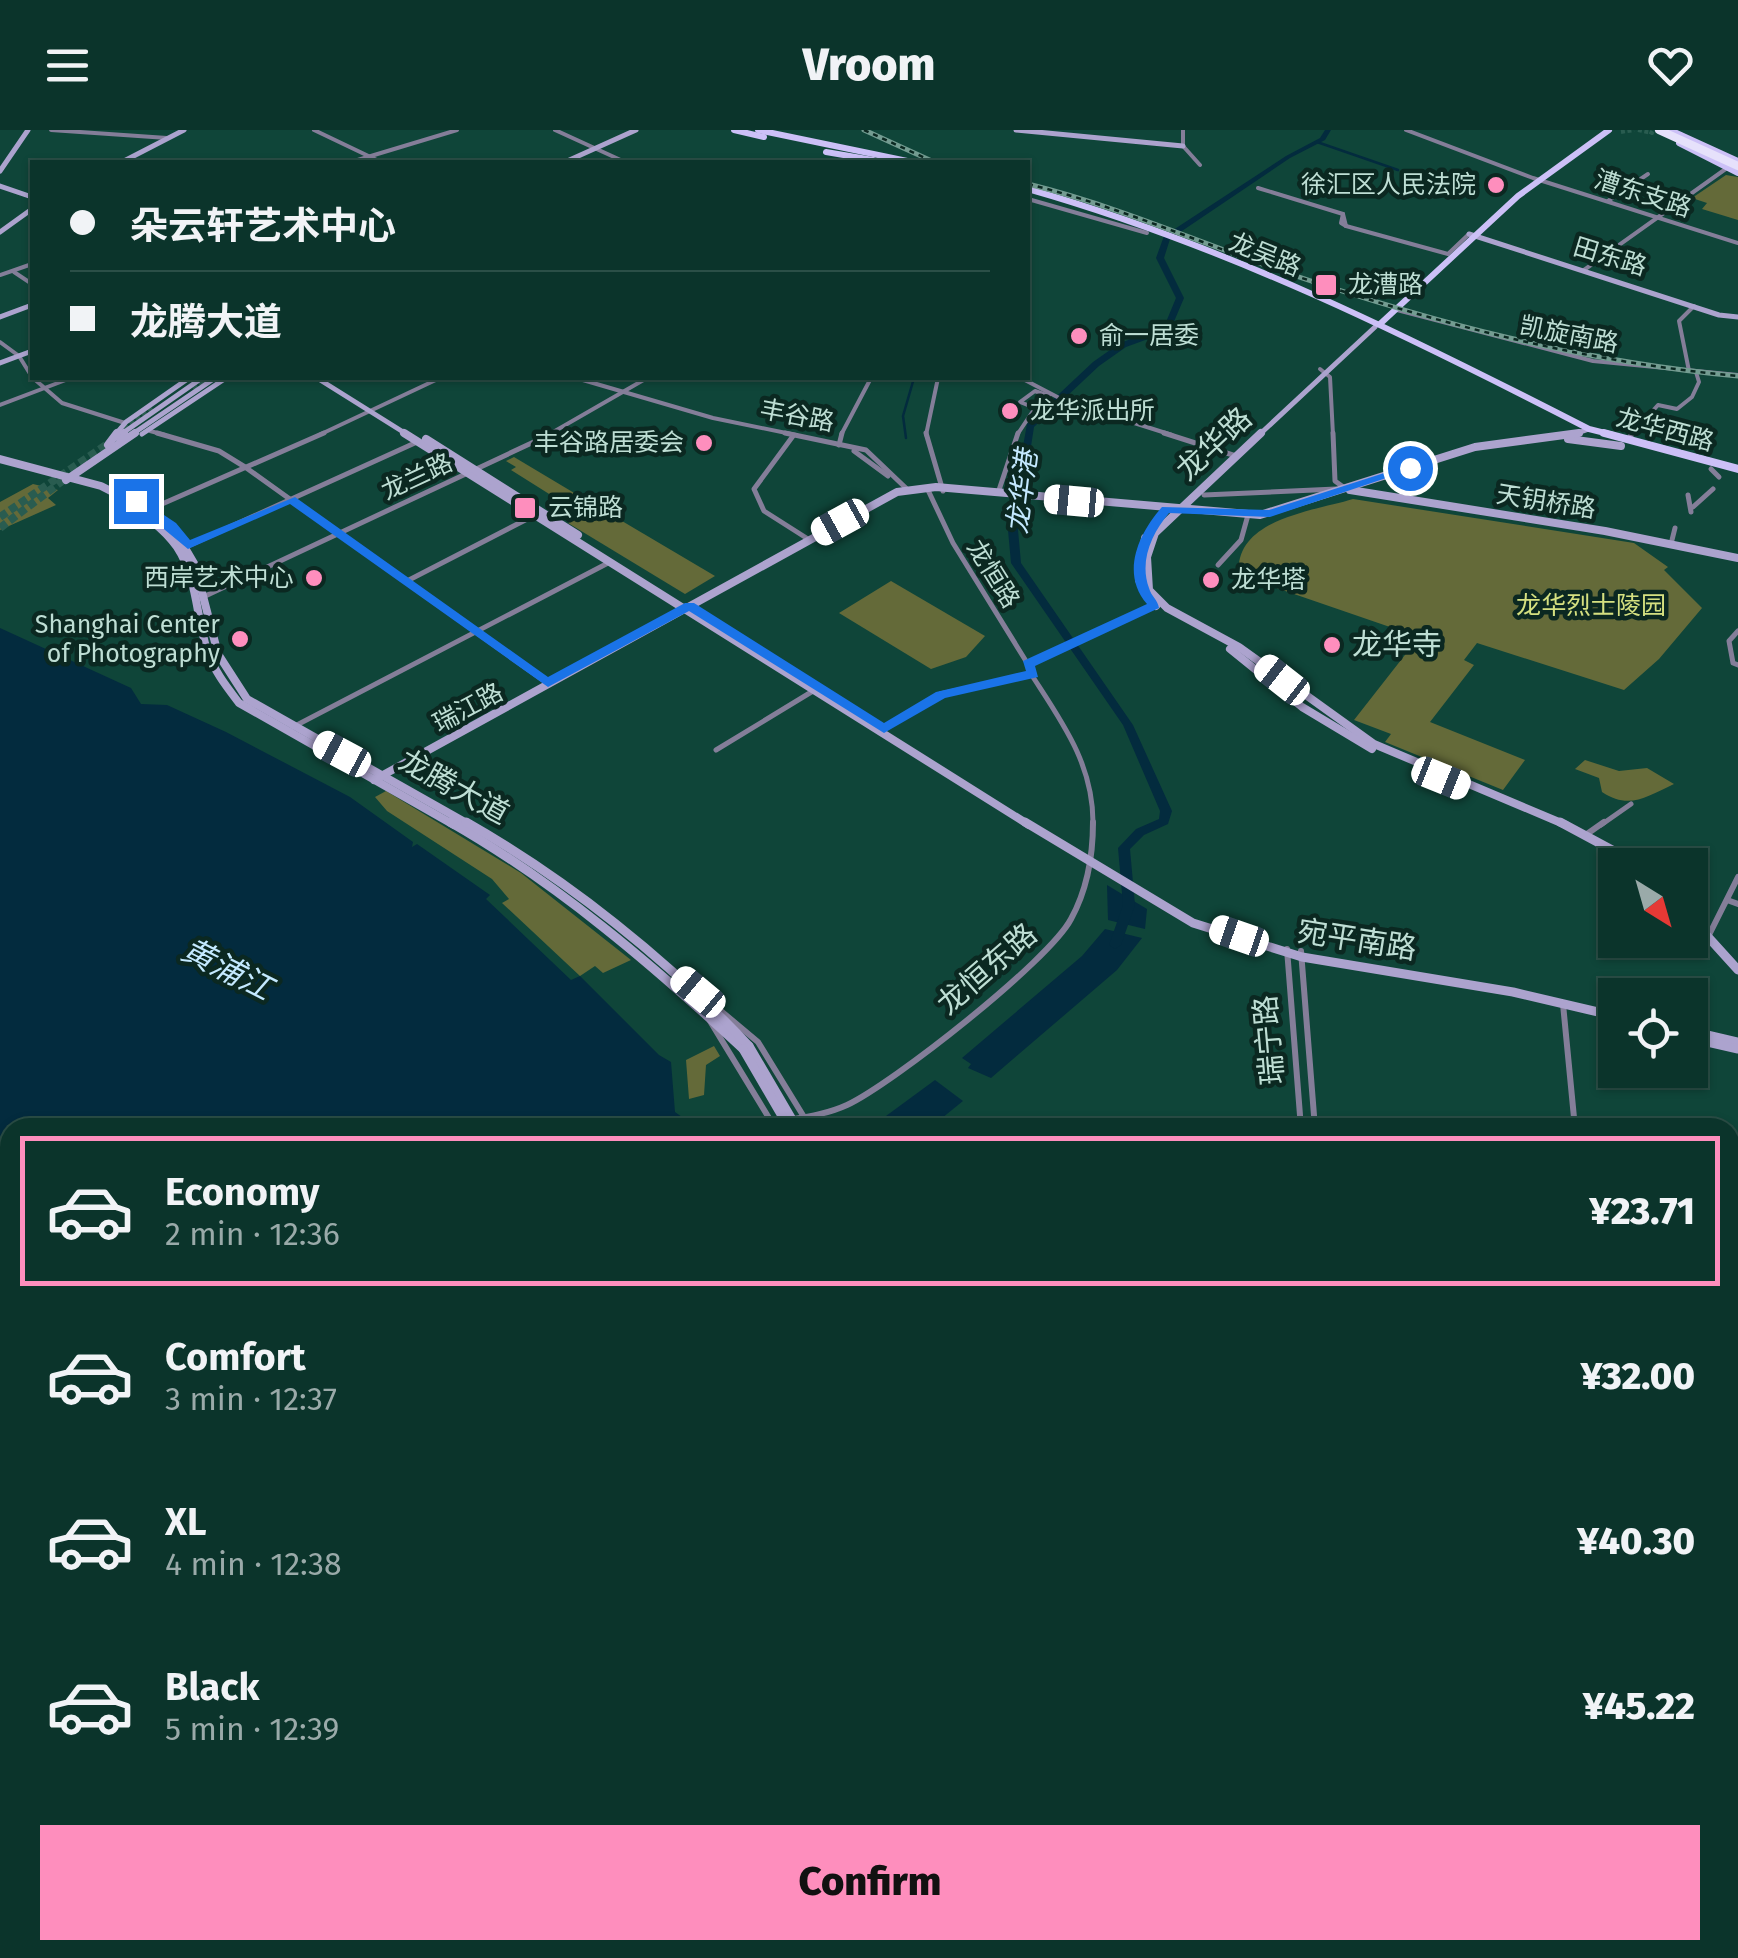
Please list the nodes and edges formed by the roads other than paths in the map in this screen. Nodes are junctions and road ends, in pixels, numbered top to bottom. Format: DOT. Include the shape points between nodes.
graph roads {
  1 [pos="26,130"];
  2 [pos="52,130"];
  3 [pos="184,130"];
  4 [pos="314,130"];
  5 [pos="457,130"];
  6 [pos="555,130"];
  7 [pos="636,130"];
  8 [pos="645,130"];
  9 [pos="734,130"];
  10 [pos="758,130"];
  11 [pos="1017,130"];
  12 [pos="1042,130"];
  13 [pos="1183,130"];
  14 [pos="1406,130"];
  15 [pos="1600,130"];
  16 [pos="1609,130"];
  17 [pos="1652,130"];
  18 [pos="1665,130"];
  19 [pos="168,138"];
  20 [pos="1679,143"];
  21 [pos="1182,145"];
  22 [pos="811,148"];
  23 [pos="598,150"];
  24 [pos="369,157"];
  25 [pos="126,160"];
  26 [pos="358,160"];
  27 [pos="376,160"];
  28 [pos="570,160"];
  29 [pos="580,160"];
  30 [pos="620,160"];
  31 [pos="864,160"];
  32 [pos="864,160"];
  33 [pos="901,160"];
  34 [pos="1200,165"];
  35 [pos="1738,167"];
  36 [pos="1727,168"];
  37 [pos="0,169"];
  38 [pos="1648,174"];
  39 [pos="1535,178"];
  40 [pos="0,186"];
  41 [pos="1030,194"];
  42 [pos="1030,195"];
  43 [pos="30,196"];
  44 [pos="1608,201"];
  45 [pos="30,210"];
  46 [pos="1658,217"];
  47 [pos="0,232"];
  48 [pos="1472,235"];
  49 [pos="1738,243"];
  50 [pos="1448,254"];
  51 [pos="30,265"];
  52 [pos="1584,270"];
  53 [pos="13,271"];
  54 [pos="0,276"];
  55 [pos="30,283"];
  56 [pos="1694,306"];
  57 [pos="30,307"];
  58 [pos="1396,310"];
  59 [pos="1738,314"];
  60 [pos="0,317"];
  61 [pos="1376,324"];
  62 [pos="0,342"];
  63 [pos="30,352"];
  64 [pos="19,356"];
  65 [pos="0,363"];
  66 [pos="1320,371"];
  67 [pos="30,372"];
  68 [pos="1692,372"];
  69 [pos="1738,375"];
  70 [pos="35,380"];
  71 [pos="66,380"];
  72 [pos="192,380"];
  73 [pos="192,380"];
  74 [pos="192,380"];
  75 [pos="217,380"];
  76 [pos="217,380"];
  77 [pos="217,380"];
  78 [pos="321,380"];
  79 [pos="328,380"];
  80 [pos="436,380"];
  81 [pos="583,380"];
  82 [pos="644,380"];
  83 [pos="870,380"];
  84 [pos="938,380"];
  85 [pos="1026,380"];
  86 [pos="41,390"];
  87 [pos="626,392"];
  88 [pos="0,405"];
  89 [pos="152,408"];
  90 [pos="1035,408"];
  91 [pos="375,411"];
  92 [pos="160,420"];
  93 [pos="125,423"];
  94 [pos="1586,430"];
  95 [pos="150,431"];
  96 [pos="793,436"];
  97 [pos="1550,438"];
  98 [pos="113,441"];
  99 [pos="418,441"];
  100 [pos="1624,444"];
  101 [pos="842,445"];
  102 [pos="108,451"];
  103 [pos="1233,455"];
  104 [pos="0,462"];
  105 [pos="245,467"];
  106 [pos="1711,469"];
  107 [pos="472,470"];
  108 [pos="1738,471"];
  109 [pos="1719,476"];
  110 [pos="62,480"];
  111 [pos="926,489"];
  112 [pos="943,489"];
  113 [pos="1713,489"];
  114 [pos="1347,490"];
  115 [pos="906,491"];
  116 [pos="998,494"];
  117 [pos="1007,495"];
  118 [pos="1204,495"];
  119 [pos="1688,495"];
  120 [pos="1030,497"];
  121 [pos="290,500"];
  122 [pos="1170,510"];
  123 [pos="144,512"];
  124 [pos="536,515"];
  125 [pos="1248,515"];
  126 [pos="1675,528"];
  127 [pos="338,534"];
  128 [pos="808,539"];
  129 [pos="1672,544"];
  130 [pos="188,546"];
  131 [pos="1738,558"];
  132 [pos="610,562"];
  133 [pos="1218,565"];
  134 [pos="407,581"];
  135 [pos="201,598"];
  136 [pos="1154,605"];
  137 [pos="689,608"];
  138 [pos="1738,631"];
  139 [pos="475,632"];
  140 [pos="1028,664"];
  141 [pos="1738,665"];
  142 [pos="1032,674"];
  143 [pos="548,683"];
  144 [pos="813,691"];
  145 [pos="292,727"];
  146 [pos="881,730"];
  147 [pos="716,750"];
  148 [pos="378,776"];
  149 [pos="1631,804"];
  150 [pos="1587,834"];
  151 [pos="1600,848"];
  152 [pos="1611,848"];
  153 [pos="1088,858"];
  154 [pos="1106,869"];
  155 [pos="1738,877"];
  156 [pos="1727,900"];
  157 [pos="1738,904"];
  158 [pos="1710,934"];
  159 [pos="1287,951"];
  160 [pos="1301,954"];
  161 [pos="1738,960"];
  162 [pos="1738,970"];
  163 [pos="1563,1003"];
  164 [pos="709,1008"];
  165 [pos="1598,1009"];
  166 [pos="1598,1010"];
  167 [pos="1708,1038"];
  168 [pos="1738,1045"];
  169 [pos="746,1048"];
  170 [pos="804,1116"];
  171 [pos="770,1118"];
  172 [pos="784,1118"];
  173 [pos="791,1118"];
  174 [pos="793,1118"];
  175 [pos="1300,1118"];
  176 [pos="1314,1118"];
  177 [pos="1574,1118"];
  1 -- 37 [label="main road"];
  2 -- 19 [label="street"];
  3 -- 19 [label="main road"];
  4 -- 24 [label="street"];
  5 -- 24 [label="street"];
  6 -- 23 [label="street"];
  7 -- 23 [label="main road"];
  8 -- 23 [label="main road"];
  9 -- 22 [label="main road"];
  10 -- 33 [label="main road"];
  11 -- 21 [label="main road"];
  12 -- 21 [label="main road"];
  13 -- 21 [label="street"];
  14 -- 39 [label="street, 漕东支路"];
  15 -- 39 [label="main road"];
  16 -- 39 [label="main road"];
  17 -- 20 [label="main road"];
  18 -- 35 [label="highway"];
  19 -- 25 [label="main road"];
  20 -- 35 [label="main road"];
  20 -- 35 [label="highway"];
  20 -- 36 [label="main road"];
  21 -- 34 [label="street"];
  22 -- 31 [label="main road"];
  22 -- 32 [label="main road"];
  23 -- 28 [label="main road"];
  23 -- 29 [label="main road"];
  23 -- 30 [label="street"];
  24 -- 26 [label="street"];
  24 -- 27 [label="street"];
  35 -- 36 [label="main road"];
  36 -- 46 [label="street"];
  38 -- 44 [label="street"];
  39 -- 44 [label="street, 漕东支路"];
  39 -- 48 [label="main road"];
  40 -- 43 [label="main road"];
  41 -- 61 [label="main road, 龙吴路" via="1113,213"];
  42 -- 61 [label="main road, 龙吴路" via="1093,212"];
  44 -- 46 [label="street, 漕东支路"];
  45 -- 47 [label="main road"];
  46 -- 49 [label="street, 漕东支路"];
  46 -- 52 [label="street"];
  48 -- 50 [label="main road"];
  48 -- 50 [label="street" via="1448,254 1346,226 1344,214 1258,188 1343,214 1346,226"];
  48 -- 52 [label="main road, 田东路"];
  48 -- 58 [label="main road"];
  50 -- 61 [label="main road"];
  51 -- 53 [label="street"];
  52 -- 56 [label="main road, 田东路"];
  53 -- 54 [label="street"];
  53 -- 55 [label="street"];
  56 -- 59 [label="main road, 田东路"];
  56 -- 68 [label="street" via="1679,324"];
  57 -- 60 [label="main road"];
  58 -- 61 [label="main road"];
  58 -- 68 [label="street, 凯旋南路" via="1554,353"];
  61 -- 66 [label="main road, 龙华路"];
  61 -- 94 [label="main road, 龙吴路"];
  62 -- 64 [label="street"];
  63 -- 64 [label="main road"];
  64 -- 65 [label="main road"];
  64 -- 67 [label="street"];
  66 -- 103 [label="main road, 龙华路"];
  66 -- 114 [label="street" via="1330,378 1335,481"];
  68 -- 69 [label="street, 凯旋南路"];
  68 -- 100 [label="street" via="1699,382 1692,396 1677,409 1658,404"];
  70 -- 86 [label="street"];
  71 -- 86 [label="street"];
  72 -- 89 [label="main road"];
  73 -- 93 [label="main road"];
  74 -- 98 [label="street"];
  75 -- 92 [label="main road"];
  76 -- 95 [label="main road"];
  77 -- 102 [label="main road"];
  78 -- 91 [label="main road"];
  79 -- 91 [label="main road"];
  80 -- 91 [label="street"];
  81 -- 87 [label="street, 丰谷路"];
  82 -- 87 [label="street, 龙兰路"];
  83 -- 101 [label="street" via="845,421"];
  84 -- 112 [label="street" via="926,431"];
  85 -- 103 [label="street" via="1065,401"];
  86 -- 88 [label="street"];
  86 -- 93 [label="street" via="67,407"];
  87 -- 96 [label="street, 丰谷路"];
  87 -- 107 [label="street, 龙兰路"];
  90 -- 90 [label="street" via="1020,402 1034,392 1049,396"];
  90 -- 116 [label="street" via="1021,419 1008,480"];
  91 -- 99 [label="main road"];
  91 -- 105 [label="street"];
  91 -- 107 [label="main road"];
  93 -- 98 [label="main road"];
  94 -- 97 [label="main road, 龙华西路"];
  94 -- 100 [label="main road, 龙华西路"];
  95 -- 102 [label="main road"];
  95 -- 105 [label="street" via="219,451"];
  96 -- 101 [label="street, 丰谷路"];
  96 -- 128 [label="street" via="754,489 764,511"];
  97 -- 100 [label="main road"];
  97 -- 114 [label="street, 龙华西路" via="1475,447"];
  98 -- 110 [label="main road"];
  99 -- 107 [label="main road"];
  99 -- 121 [label="street"];
  100 -- 106 [label="main road, 龙华西路"];
  100 -- 108 [label="main road, 龙华西路"];
  101 -- 115 [label="street, 丰谷路"];
  102 -- 110 [label="main road"];
  103 -- 122 [label="main road, 龙华路"];
  104 -- 110 [label="main road, 龙腾大道"];
  105 -- 121 [label="street"];
  105 -- 123 [label="street"];
  106 -- 108 [label="main road, 龙华西路"];
  106 -- 109 [label="street"];
  107 -- 124 [label="main road"];
  107 -- 127 [label="street, 龙兰路"];
  107 -- 137 [label="main road"];
  110 -- 123 [label="main road, 龙腾大道"];
  111 -- 112 [label="main road, 龙华西路"];
  111 -- 115 [label="main road, 龙华西路"];
  111 -- 140 [label="street, 龙恒路"];
  112 -- 116 [label="main road, 龙华西路"];
  112 -- 116 [label="main road, 龙华西路"];
  113 -- 119 [label="street" via="1692,510"];
  114 -- 118 [label="street" via="1315,486"];
  114 -- 125 [label="main road, 龙华西路"];
  114 -- 129 [label="main road, 天钥桥路"];
  115 -- 128 [label="main road, 瑞江路"];
  115 -- 137 [label="street, 瑞江路"];
  116 -- 117 [label="street, 龙华西路"];
  117 -- 120 [label="main road, 龙华西路"];
  120 -- 122 [label="street, 龙华西路"];
  121 -- 127 [label="street"];
  121 -- 130 [label="street"];
  122 -- 125 [label="main road, 龙华西路"];
  122 -- 136 [label="main road, 龙华路" via="1148,530 1139,569 1143,592"];
  122 -- 150 [label="main road, 龙华路" via="1150,541 1146,572 1156,600 1238,646 1379,747"];
  123 -- 130 [label="main road, 龙腾大道"];
  123 -- 135 [label="main road, 龙腾大道" via="179,546"];
  124 -- 132 [label="main road"];
  124 -- 134 [label="street"];
  125 -- 133 [label="street" via="1241,540"];
  126 -- 129 [label="street"];
  127 -- 134 [label="street"];
  127 -- 135 [label="street, 龙兰路"];
  128 -- 137 [label="main road, 瑞江路"];
  129 -- 131 [label="main road, 天钥桥路"];
  130 -- 135 [label="main road, 龙腾大道"];
  132 -- 137 [label="main road"];
  132 -- 139 [label="street"];
  134 -- 139 [label="street"];
  135 -- 145 [label="main road, 龙腾大道" via="225,674 247,699"];
  135 -- 148 [label="main road, 龙腾大道" via="211,667 231,695 259,718"];
  136 -- 140 [label="street"];
  136 -- 151 [label="main road" via="1235,652 1352,739"];
  137 -- 143 [label="main road, 瑞江路"];
  137 -- 144 [label="main road"];
  137 -- 146 [label="main road"];
  137 -- 148 [label="main road, 瑞江路"];
  138 -- 141 [label="street" via="1730,641 1732,663"];
  139 -- 143 [label="street"];
  139 -- 145 [label="street"];
  140 -- 142 [label="street, 龙恒路"];
  142 -- 146 [label="street" via="940,694"];
  142 -- 153 [label="street, 龙恒东路" via="1088,775"];
  143 -- 148 [label="main road, 瑞江路"];
  144 -- 146 [label="main road"];
  144 -- 147 [label="street"];
  145 -- 148 [label="main road, 龙腾大道"];
  146 -- 153 [label="main road"];
  148 -- 164 [label="main road, 龙腾大道" via="522,865"];
  149 -- 150 [label="street"];
  150 -- 152 [label="main road, 龙华路"];
  153 -- 154 [label="main road"];
  153 -- 170 [label="street, 龙恒东路" via="1073,916 1041,954 858,1099"];
  154 -- 159 [label="main road, 宛平南路" via="1218,928"];
  154 -- 159 [label="main road, 宛平南路" via="1215,933"];
  155 -- 156 [label="street"];
  156 -- 157 [label="street"];
  156 -- 158 [label="street"];
  158 -- 161 [label="main road"];
  158 -- 162 [label="main road"];
  159 -- 160 [label="main road, 宛平南路"];
  159 -- 175 [label="street, 瑞宁路"];
  160 -- 163 [label="main road, 宛平南路"];
  160 -- 165 [label="main road, 宛平南路" via="1484,981"];
  160 -- 176 [label="street, 瑞宁路"];
  163 -- 166 [label="main road, 宛平南路"];
  163 -- 177 [label="street"];
  164 -- 169 [label="main road, 龙腾大道"];
  164 -- 170 [label="street" via="758,1042"];
  164 -- 171 [label="street"];
  167 -- 168 [label="main road"];
  169 -- 172 [label="main road, 龙腾大道, bridge"];
  169 -- 173 [label="main road, 龙腾大道, bridge"];
  170 -- 174 [label="street"];
}
